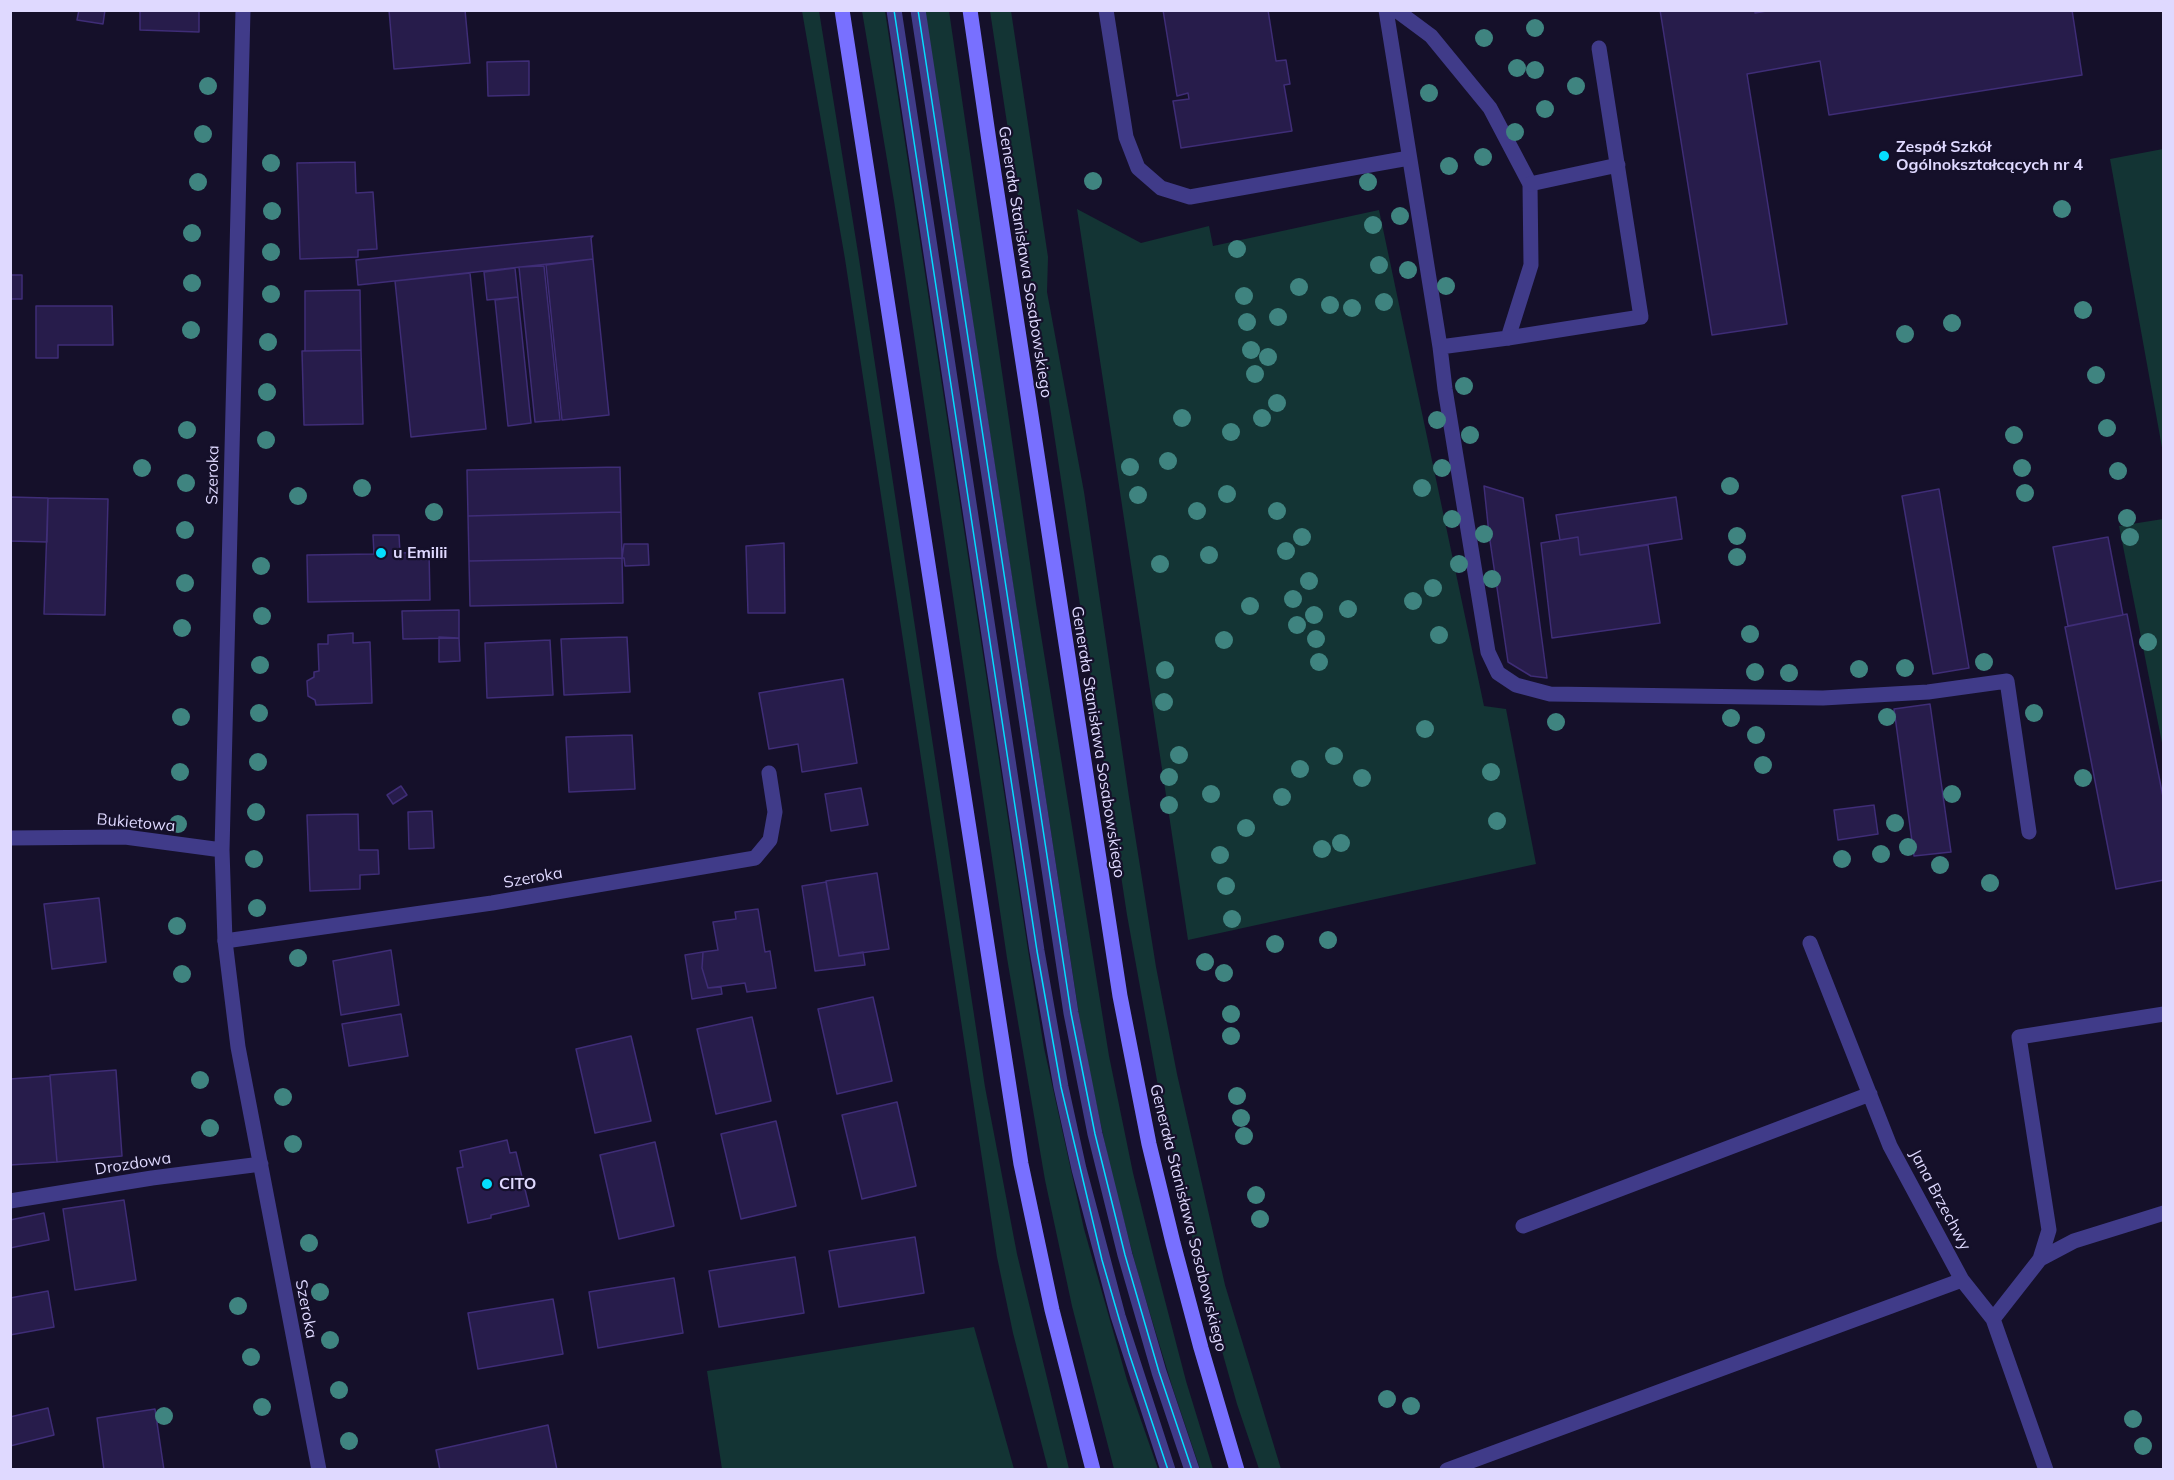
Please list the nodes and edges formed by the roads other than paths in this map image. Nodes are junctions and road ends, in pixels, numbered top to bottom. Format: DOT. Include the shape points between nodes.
graph roads {
  1 [pos="243,10"];
  2 [pos="842,10"];
  3 [pos="894,10"];
  4 [pos="918,10"];
  5 [pos="970,10"];
  6 [pos="1106,10"];
  7 [pos="1386,10"];
  8 [pos="1396,10"];
  9 [pos="1599,48"];
  10 [pos="1409,158"];
  11 [pos="1618,165"];
  12 [pos="1530,184"];
  13 [pos="1508,338"];
  14 [pos="1440,347"];
  15 [pos="769,773"];
  16 [pos="2029,832"];
  17 [pos="10,838"];
  18 [pos="222,850"];
  19 [pos="225,941"];
  20 [pos="1810,943"];
  21 [pos="2163,1014"];
  22 [pos="1870,1094"];
  23 [pos="261,1164"];
  24 [pos="10,1202"];
  25 [pos="2163,1213"];
  26 [pos="1523,1226"];
  27 [pos="2040,1259"];
  28 [pos="1962,1280"];
  29 [pos="1993,1319"];
  30 [pos="319,1470"];
  31 [pos="1093,1470"];
  32 [pos="1168,1470"];
  33 [pos="1192,1470"];
  34 [pos="1237,1470"];
  35 [pos="1447,1470"];
  36 [pos="2046,1470"];
  1 -- 18 [label="street, Szeroka"];
  2 -- 31 [label="main road" via="1021,1164 1052,1310"];
  3 -- 32 [label="street" via="1061,1087 1126,1346"];
  4 -- 33 [label="street" via="1071,1013 1125,1255"];
  5 -- 34 [label="main road, Generała Stanisława Sosabowskiego" via="1120,996 1173,1244"];
  6 -- 10 [label="street" via="1126,137 1138,168 1161,188 1190,196"];
  7 -- 10 [label="street"];
  8 -- 12 [label="street" via="1431,36 1490,108"];
  9 -- 11 [label="street"];
  10 -- 14 [label="street"];
  11 -- 12 [label="street"];
  11 -- 13 [label="street" via="1641,317"];
  12 -- 13 [label="street" via="1531,265"];
  13 -- 14 [label="street"];
  14 -- 16 [label="street" via="1488,652 1497,673 1516,686 1550,693 1823,698 1928,692 2007,681"];
  15 -- 19 [label="street, Szeroka" via="775,812 770,840 755,858 492,903"];
  17 -- 18 [label="street, Bukietowa" via="125,837"];
  18 -- 19 [label="street, Szeroka"];
  19 -- 23 [label="street, Szeroka" via="238,1047"];
  20 -- 22 [label="street, Jana Brzechwy"];
  21 -- 27 [label="street" via="2019,1037 2049,1230"];
  22 -- 26 [label="street"];
  22 -- 28 [label="street, Jana Brzechwy" via="1890,1146"];
  23 -- 24 [label="street, Drozdowa"];
  23 -- 30 [label="street, Szeroka"];
  25 -- 27 [label="street" via="2074,1241"];
  27 -- 29 [label="street"];
  28 -- 29 [label="street, Jana Brzechwy"];
  28 -- 35 [label="street"];
  29 -- 36 [label="street, Jana Brzechwy"];
}
